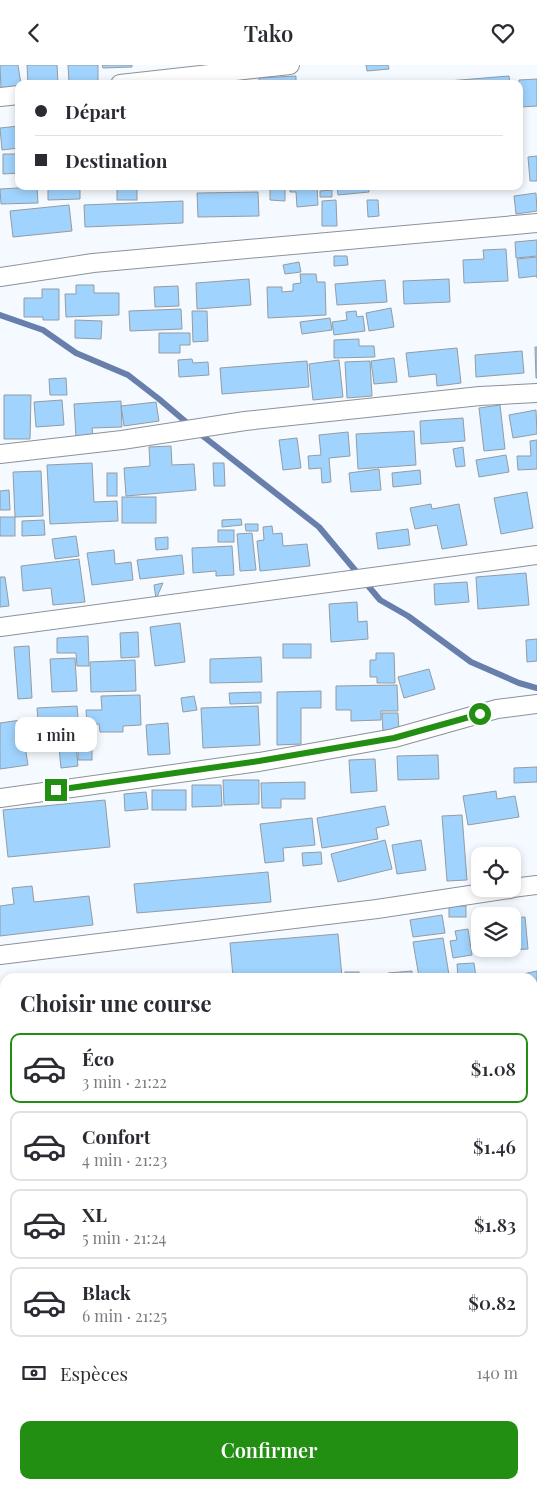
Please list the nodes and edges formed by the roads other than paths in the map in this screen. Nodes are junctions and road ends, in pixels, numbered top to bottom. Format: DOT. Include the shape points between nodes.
graph roads {
  1 [pos="290,65"];
  2 [pos="156,80"];
  3 [pos="15,95"];
  4 [pos="0,97"];
  5 [pos="537,223"];
  6 [pos="0,277"];
  7 [pos="537,393"];
  8 [pos="0,454"];
  9 [pos="537,555"];
  10 [pos="0,627"];
  11 [pos="537,704"];
  12 [pos="0,798"];
  13 [pos="537,885"];
  14 [pos="521,887"];
  15 [pos="471,895"];
  16 [pos="0,955"];
  1 -- 2 [label="street"];
  3 -- 4 [label="street"];
  5 -- 6 [label="street" via="92,263"];
  7 -- 8 [label="street" via="245,421"];
  9 -- 10 [label="street"];
  11 -- 12 [label="street" via="497,709 394,738"];
  13 -- 14 [label="street"];
  15 -- 16 [label="street"];
}
